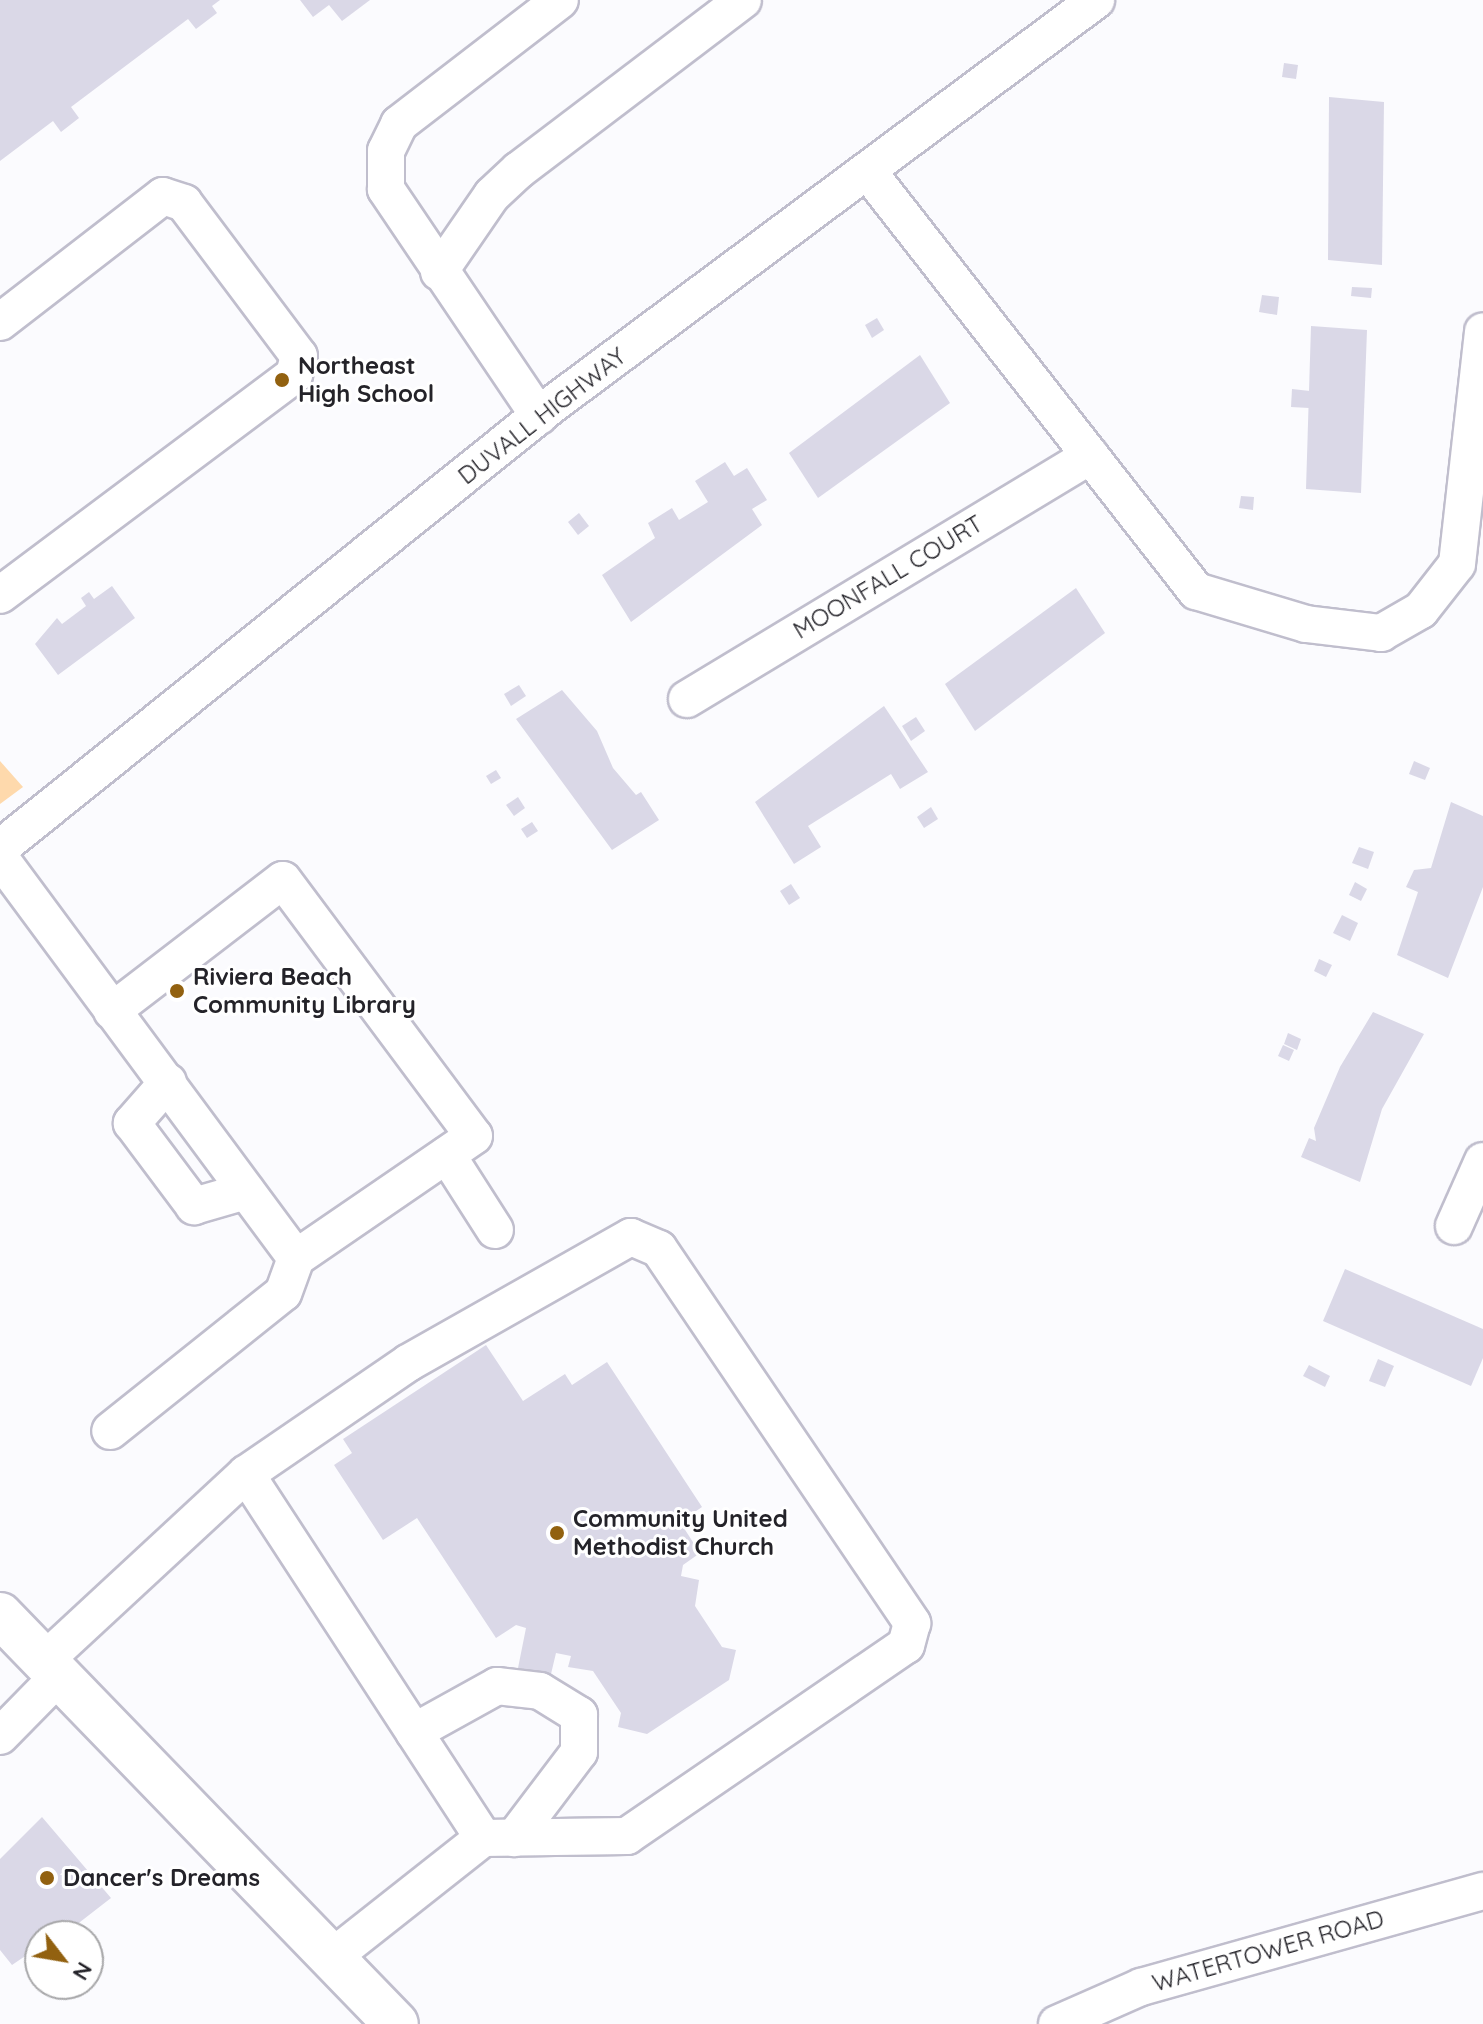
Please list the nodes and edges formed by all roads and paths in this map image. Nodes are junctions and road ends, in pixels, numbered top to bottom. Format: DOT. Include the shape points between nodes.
graph roads {
  1 [pos="560,0"];
  2 [pos="743,0"];
  3 [pos="1096,0"];
  4 [pos="869,173"];
  5 [pos="439,272"];
  6 [pos="0,322"];
  7 [pos="1483,331"];
  8 [pos="539,416"];
  9 [pos="1090,456"];
  10 [pos="0,595"];
  11 [pos="687,699"];
  12 [pos="0,848"];
  13 [pos="0,858"];
  14 [pos="112,1011"];
  15 [pos="168,1082"];
  16 [pos="447,1155"];
  17 [pos="1483,1161"];
  18 [pos="246,1191"];
  19 [pos="1454,1226"];
  20 [pos="495,1230"];
  21 [pos="296,1258"];
  22 [pos="110,1431"];
  23 [pos="246,1474"];
  24 [pos="0,1615"];
  25 [pos="50,1670"];
  26 [pos="414,1732"];
  27 [pos="0,1736"];
  28 [pos="498,1838"];
  29 [pos="1483,1891"];
  30 [pos="331,1958"];
  31 [pos="396,2024"];
  32 [pos="1057,2024"];
  1 -- 5 [label="street" via="399,124 386,151 386,189"];
  2 -- 5 [label="street" via="519,170 492,195"];
  3 -- 4 [label="street, DUVALL HIGHWAY"];
  4 -- 8 [label="street, DUVALL HIGHWAY"];
  4 -- 9 [label="street"];
  5 -- 8 [label="street"];
  6 -- 10 [label="street" via="163,196 184,203 299,356 294,375"];
  7 -- 9 [label="street" via="1457,564 1421,610 1381,633 1306,624 1196,591"];
  8 -- 12 [label="street, DUVALL HIGHWAY"];
  9 -- 11 [label="street, MOONFALL COURT"];
  13 -- 14 [label="street"];
  14 -- 15 [label="street"];
  14 -- 16 [label="street" via="283,880 474,1136"];
  15 -- 18 [label="street"];
  15 -- 18 [label="street" via="132,1123 194,1206"];
  16 -- 20 [label="street"];
  16 -- 21 [label="street"];
  17 -- 19 [label="street"];
  18 -- 21 [label="street"];
  21 -- 22 [label="street" via="283,1293"];
  23 -- 25 [label="street"];
  23 -- 26 [label="street"];
  23 -- 28 [label="street" via="532,1287 631,1237 659,1249 912,1623 906,1645 627,1836"];
  24 -- 25 [label="main road"];
  25 -- 27 [label="street"];
  25 -- 30 [label="main road"];
  26 -- 28 [label="street"];
  26 -- 28 [label="street" via="497,1686 540,1691 579,1715 579,1752"];
  28 -- 30 [label="street"];
  29 -- 32 [label="street, WATERTOWER ROAD" via="1141,1987"];
  30 -- 31 [label="main road"];
}
